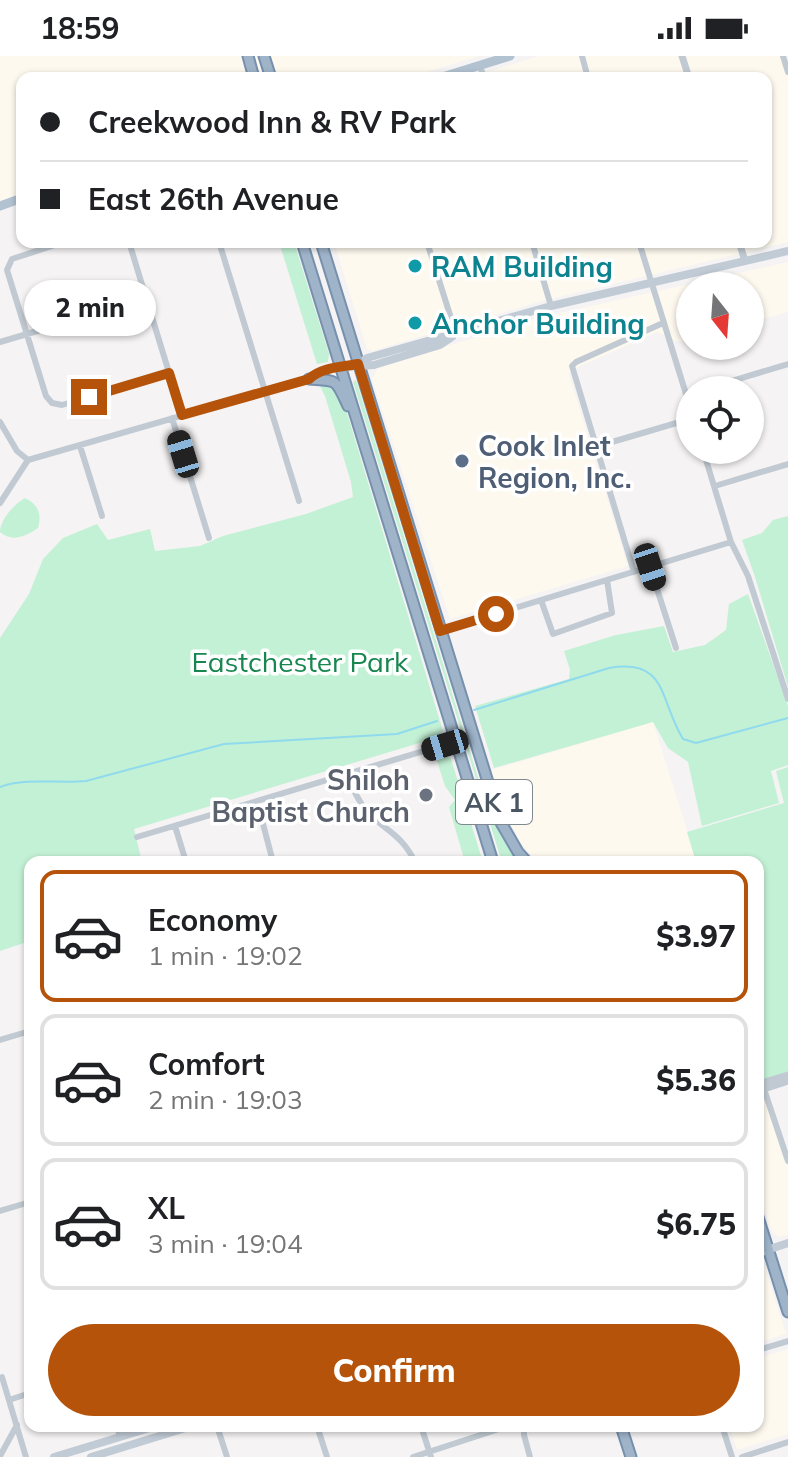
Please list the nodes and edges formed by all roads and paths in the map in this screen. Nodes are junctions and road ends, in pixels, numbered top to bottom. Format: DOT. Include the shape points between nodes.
graph roads {
  1 [pos="510,56"];
  2 [pos="783,56"];
  3 [pos="480,66"];
  4 [pos="460,72"];
  5 [pos="482,72"];
  6 [pos="788,72"];
  7 [pos="46,248"];
  8 [pos="131,248"];
  9 [pos="221,248"];
  10 [pos="304,248"];
  11 [pos="323,248"];
  12 [pos="429,248"];
  13 [pos="534,248"];
  14 [pos="641,248"];
  15 [pos="741,248"];
  16 [pos="788,251"];
  17 [pos="745,261"];
  18 [pos="652,284"];
  19 [pos="146,299"];
  20 [pos="551,306"];
  21 [pos="663,323"];
  22 [pos="456,334"];
  23 [pos="26,335"];
  24 [pos="0,342"];
  25 [pos="358,364"];
  26 [pos="788,364"];
  27 [pos="341,367"];
  28 [pos="169,373"];
  29 [pos="682,376"];
  30 [pos="748,376"];
  31 [pos="309,379"];
  32 [pos="265,390"];
  33 [pos="182,415"];
  34 [pos="172,418"];
  35 [pos="0,422"];
  36 [pos="676,423"];
  37 [pos="364,442"];
  38 [pos="80,446"];
  39 [pos="595,447"];
  40 [pos="28,460"];
  41 [pos="708,464"];
  42 [pos="788,464"];
  43 [pos="715,486"];
  44 [pos="299,501"];
  45 [pos="0,503"];
  46 [pos="102,516"];
  47 [pos="209,538"];
  48 [pos="731,542"];
  49 [pos="650,567"];
  50 [pos="634,572"];
  51 [pos="607,580"];
  52 [pos="541,600"];
  53 [pos="440,631"];
  54 [pos="676,648"];
  55 [pos="788,699"];
  56 [pos="457,741"];
  57 [pos="346,774"];
  58 [pos="257,801"];
  59 [pos="175,826"];
  60 [pos="137,837"];
  61 [pos="184,856"];
  62 [pos="271,856"];
  63 [pos="412,856"];
  64 [pos="491,856"];
  65 [pos="523,856"];
  66 [pos="24,1033"];
  67 [pos="0,1040"];
  68 [pos="788,1075"];
  69 [pos="788,1081"];
  70 [pos="764,1086"];
  71 [pos="764,1087"];
  72 [pos="764,1098"];
  73 [pos="788,1161"];
  74 [pos="24,1204"];
  75 [pos="0,1211"];
  76 [pos="764,1235"];
  77 [pos="788,1243"];
  78 [pos="769,1250"];
  79 [pos="764,1251"];
  80 [pos="788,1312"];
  81 [pos="788,1341"];
  82 [pos="764,1348"];
  83 [pos="2,1377"];
  84 [pos="24,1395"];
  85 [pos="9,1400"];
  86 [pos="17,1425"];
  87 [pos="119,1432"];
  88 [pos="136,1432"];
  89 [pos="172,1432"];
  90 [pos="219,1432"];
  91 [pos="319,1432"];
  92 [pos="423,1432"];
  93 [pos="491,1432"];
  94 [pos="525,1432"];
  95 [pos="623,1432"];
  96 [pos="724,1432"];
  97 [pos="120,1437"];
  98 [pos="788,1442"];
  99 [pos="430,1454"];
  100 [pos="0,1456"];
  101 [pos="26,1457"];
  102 [pos="54,1457"];
  103 [pos="91,1457"];
  104 [pos="227,1457"];
  105 [pos="327,1457"];
  106 [pos="413,1457"];
  107 [pos="530,1457"];
  108 [pos="631,1457"];
  109 [pos="732,1457"];
  110 [pos="742,1457"];
  1 -- 3 [label="main road"];
  2 -- 6 [label="street"];
  3 -- 4 [label="main road"];
  3 -- 5 [label="street"];
  7 -- 23 [label="street" via="8,263"];
  8 -- 19 [label="street"];
  9 -- 32 [label="street"];
  10 -- 27 [label="highway, AK 1"];
  11 -- 25 [label="highway, AK 1"];
  12 -- 22 [label="street"];
  13 -- 20 [label="street"];
  14 -- 18 [label="street"];
  15 -- 17 [label="street"];
  16 -- 17 [label="main road"];
  17 -- 18 [label="main road"];
  18 -- 20 [label="main road"];
  18 -- 21 [label="street"];
  19 -- 23 [label="street"];
  19 -- 28 [label="street"];
  20 -- 22 [label="main road"];
  21 -- 29 [label="street"];
  21 -- 39 [label="street" via="572,366"];
  22 -- 25 [label="main road"];
  23 -- 24 [label="street"];
  23 -- 28 [label="street" via="52,403 62,405"];
  25 -- 27 [label="main road"];
  25 -- 53 [label="highway, AK 1"];
  26 -- 30 [label="street"];
  27 -- 31 [label="street"];
  27 -- 37 [label="highway, AK 1"];
  28 -- 33 [label="street"];
  31 -- 32 [label="street"];
  31 -- 37 [label="highway" via="326,377 337,384"];
  32 -- 33 [label="street"];
  32 -- 44 [label="street"];
  33 -- 34 [label="street"];
  34 -- 38 [label="street"];
  34 -- 47 [label="street"];
  35 -- 40 [label="street"];
  36 -- 39 [label="street"];
  37 -- 56 [label="highway, AK 1"];
  38 -- 40 [label="street"];
  38 -- 46 [label="street"];
  39 -- 50 [label="street"];
  40 -- 45 [label="street"];
  41 -- 43 [label="street"];
  42 -- 43 [label="street"];
  43 -- 48 [label="street"];
  48 -- 49 [label="street"];
  48 -- 55 [label="street" via="748,576"];
  49 -- 50 [label="street"];
  49 -- 54 [label="street"];
  50 -- 51 [label="street"];
  51 -- 52 [label="street"];
  51 -- 52 [label="street" via="612,613 553,634"];
  52 -- 53 [label="street"];
  53 -- 65 [label="highway, AK 1" via="500,821"];
  56 -- 57 [label="street"];
  56 -- 64 [label="highway, AK 1"];
  57 -- 58 [label="street"];
  57 -- 63 [label="street" via="366,810 395,833"];
  58 -- 59 [label="street"];
  58 -- 62 [label="street"];
  59 -- 60 [label="street"];
  59 -- 61 [label="street"];
  66 -- 67 [label="street"];
  68 -- 70 [label="street"];
  69 -- 71 [label="street"];
  72 -- 73 [label="street"];
  74 -- 75 [label="street"];
  76 -- 78 [label="highway"];
  77 -- 78 [label="main road"];
  78 -- 79 [label="main road"];
  78 -- 80 [label="highway"];
  81 -- 82 [label="street"];
  83 -- 85 [label="street"];
  84 -- 85 [label="street"];
  85 -- 86 [label="street"];
  86 -- 100 [label="street"];
  86 -- 101 [label="street"];
  87 -- 97 [label="street"];
  88 -- 97 [label="main road"];
  89 -- 103 [label="main road"];
  90 -- 104 [label="street"];
  91 -- 105 [label="street"];
  92 -- 99 [label="street"];
  93 -- 99 [label="street"];
  94 -- 107 [label="street"];
  95 -- 108 [label="highway"];
  96 -- 109 [label="street"];
  97 -- 102 [label="main road"];
  98 -- 110 [label="street"];
  99 -- 106 [label="street"];
}
